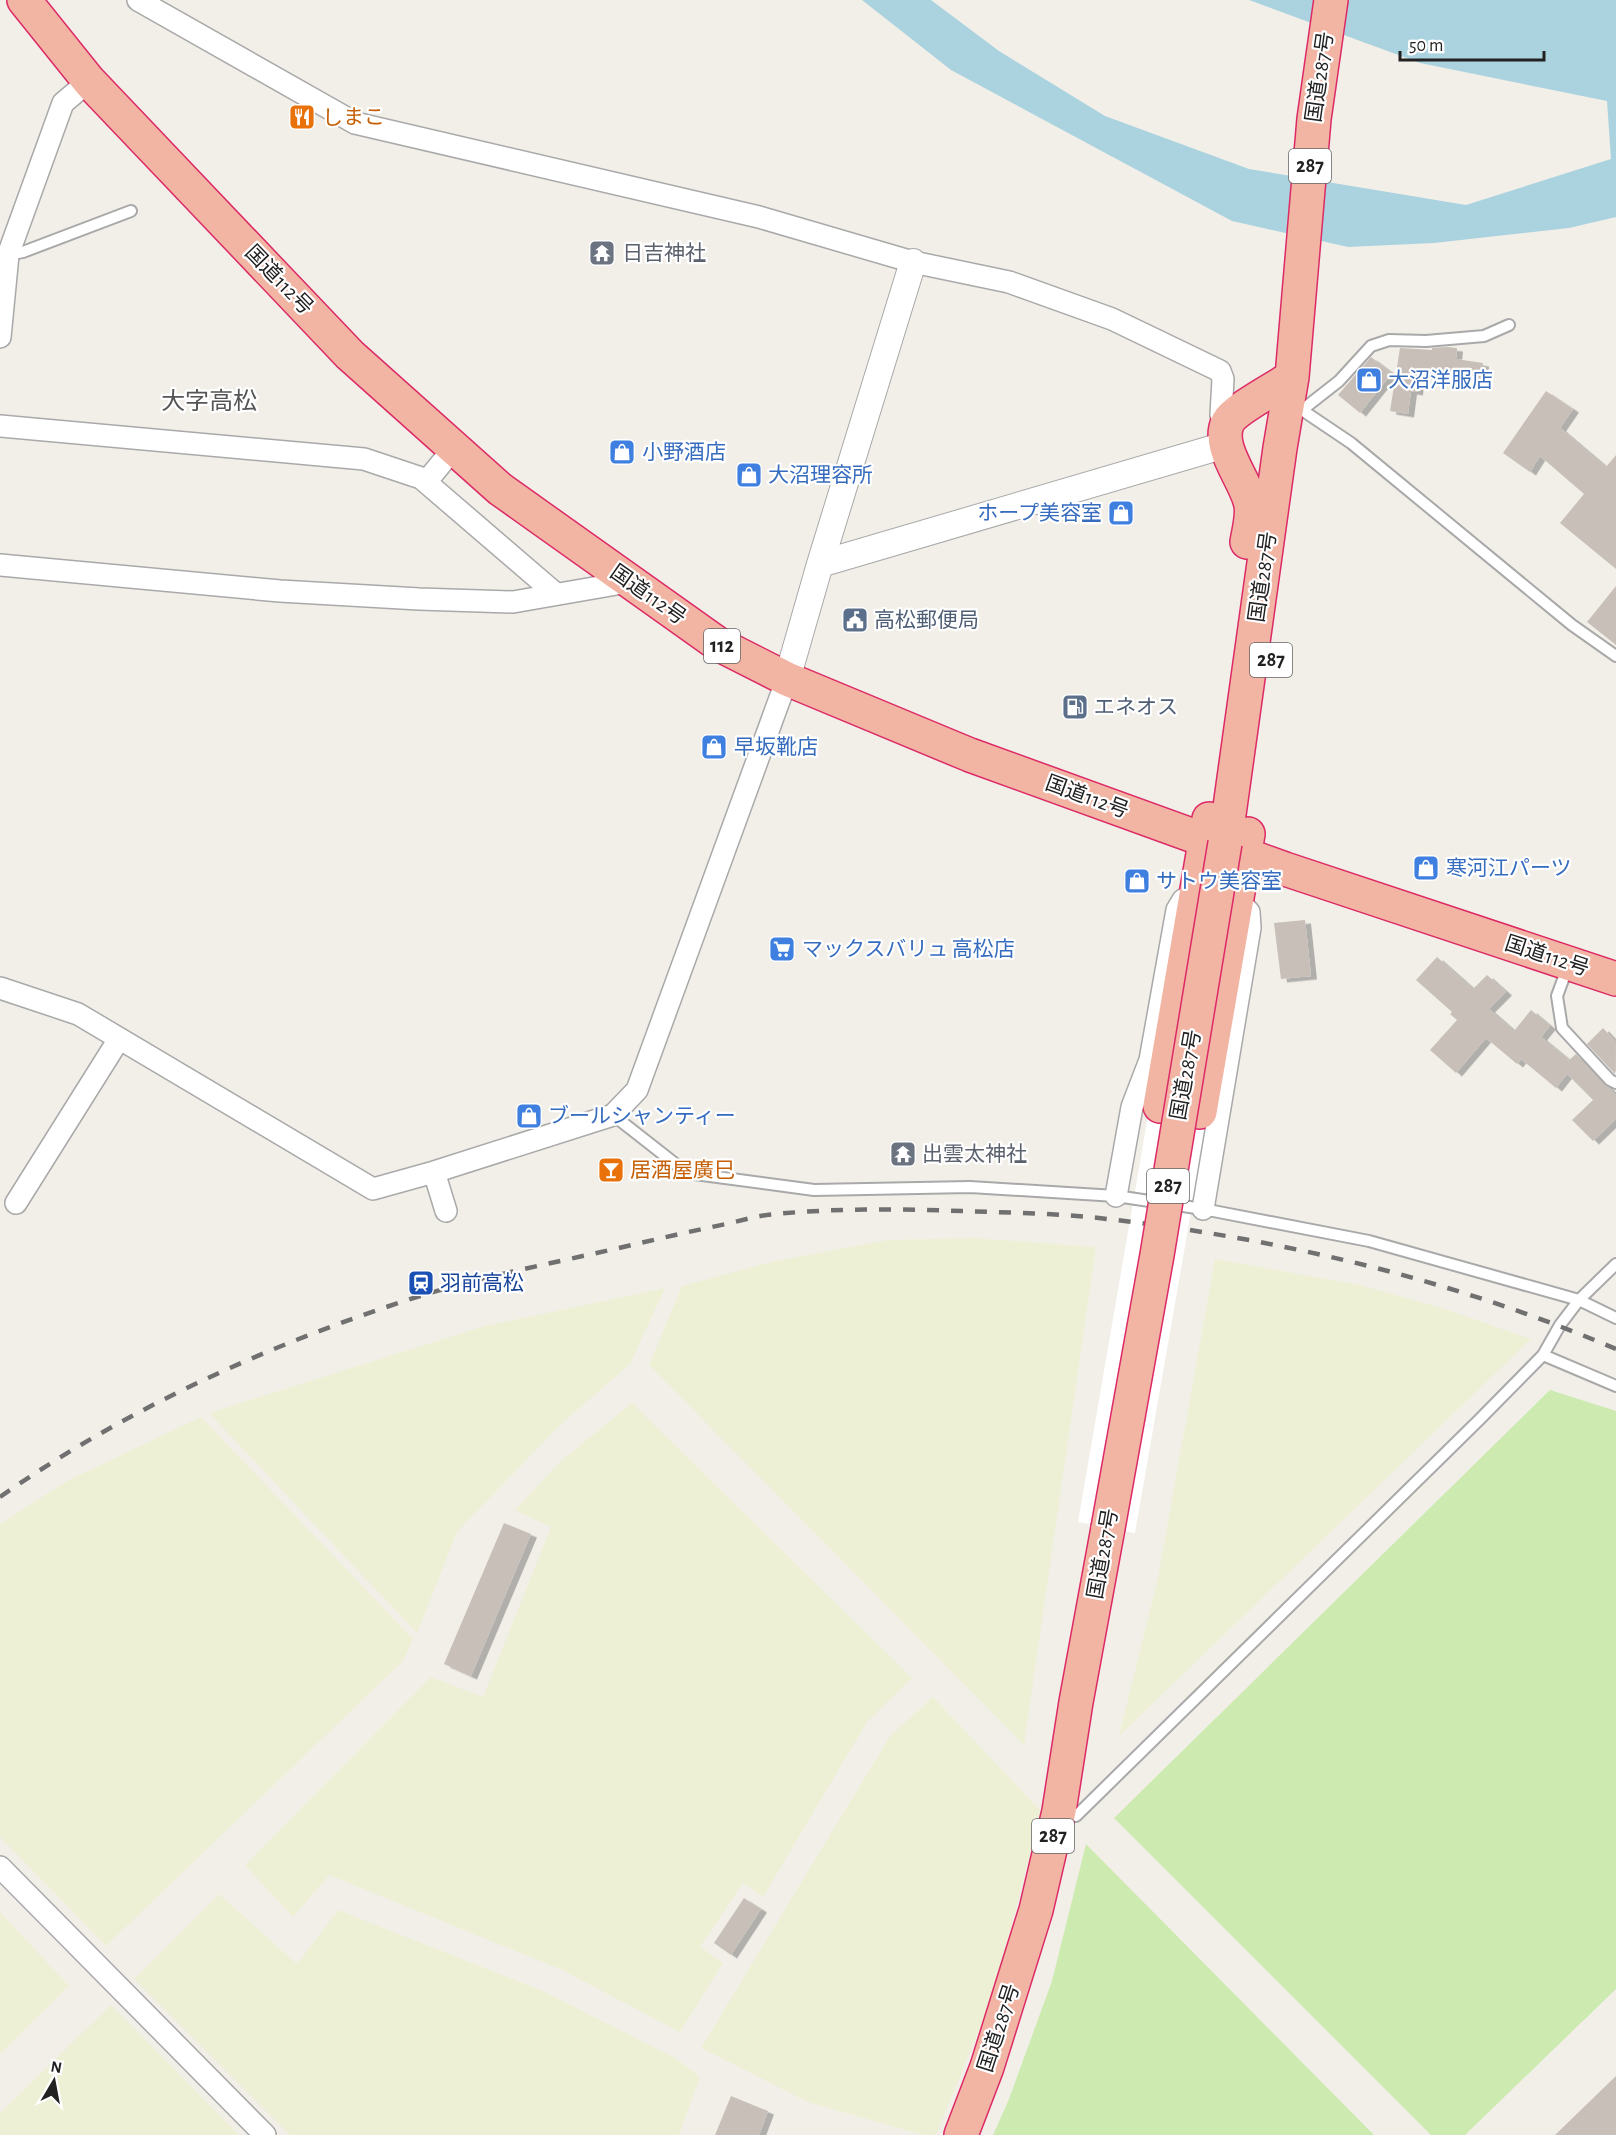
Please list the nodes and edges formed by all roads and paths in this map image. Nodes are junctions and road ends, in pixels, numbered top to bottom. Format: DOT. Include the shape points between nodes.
graph roads {
  1 [pos="24,0"];
  2 [pos="138,0"];
  3 [pos="1331,0"];
  4 [pos="89,81"];
  5 [pos="131,211"];
  6 [pos="5,260"];
  7 [pos="913,262"];
  8 [pos="1509,325"];
  9 [pos="0,338"];
  10 [pos="1294,398"];
  11 [pos="0,426"];
  12 [pos="1227,433"];
  13 [pos="454,448"];
  14 [pos="426,482"];
  15 [pos="820,564"];
  16 [pos="0,565"];
  17 [pos="628,582"];
  18 [pos="556,594"];
  19 [pos="1616,657"];
  20 [pos="787,679"];
  21 [pos="1206,840"];
  22 [pos="1245,855"];
  23 [pos="1196,892"];
  24 [pos="1237,899"];
  25 [pos="1569,963"];
  26 [pos="1616,979"];
  27 [pos="0,988"];
  28 [pos="119,1039"];
  29 [pos="1616,1083"];
  30 [pos="613,1115"];
  31 [pos="434,1172"];
  32 [pos="1116,1196"];
  33 [pos="16,1203"];
  34 [pos="1203,1209"];
  35 [pos="446,1211"];
  36 [pos="1616,1264"];
  37 [pos="1579,1300"];
  38 [pos="1616,1318"];
  39 [pos="1543,1356"];
  40 [pos="1616,1386"];
  41 [pos="1106,1527"];
  42 [pos="1059,1811"];
  43 [pos="0,1867"];
  44 [pos="265,2135"];
  45 [pos="961,2135"];
  1 -- 4 [label="highway, 国道112号 / 112"];
  2 -- 7 [label="street" via="355,123 759,217"];
  3 -- 10 [label="highway, 国道287号 / 287" via="1314,119"];
  4 -- 6 [label="street" via="63,103"];
  4 -- 13 [label="highway, 国道112号 / 112" via="350,355"];
  5 -- 6 [label="lane"];
  6 -- 9 [label="street"];
  7 -- 12 [label="street" via="1009,282 1112,319 1220,371 1221,415"];
  7 -- 15 [label="street"];
  8 -- 10 [label="lane" via="1484,336 1389,340 1371,346 1339,381"];
  10 -- 12 [label="highway" via="1248,405"];
  10 -- 19 [label="lane"];
  10 -- 22 [label="highway, 287" via="1292,502"];
  10 -- 41 [label="highway, 国道287号 / 287, bridge" via="1280,448 1225,843"];
  11 -- 14 [label="street" via="364,459"];
  12 -- 15 [label="street"];
  12 -- 21 [label="highway, 287" via="1251,511"];
  13 -- 14 [label="street"];
  13 -- 17 [label="highway, 国道112号 / 112" via="500,489"];
  14 -- 18 [label="street"];
  15 -- 20 [label="street"];
  16 -- 18 [label="street" via="396,598 513,602"];
  17 -- 18 [label="street"];
  17 -- 20 [label="highway, 国道112号 / 112" via="718,645"];
  20 -- 21 [label="highway, 国道112号 / 112" via="970,755"];
  20 -- 30 [label="street" via="637,1090"];
  21 -- 22 [label="highway, 国道112号 / 112"];
  21 -- 23 [label="highway, 287"];
  22 -- 24 [label="highway, 287"];
  22 -- 25 [label="highway, 国道112号 / 112"];
  23 -- 32 [label="street" via="1177,909 1150,1060 1132,1107"];
  23 -- 41 [label="highway, 287" via="1104,1431"];
  24 -- 34 [label="street" via="1249,912 1250,928"];
  24 -- 41 [label="highway, 287" via="1142,1437"];
  25 -- 26 [label="highway, 国道112号 / 112"];
  25 -- 29 [label="lane" via="1557,996 1562,1029"];
  27 -- 28 [label="street" via="78,1014"];
  28 -- 31 [label="street" via="373,1189"];
  28 -- 33 [label="street"];
  30 -- 31 [label="street"];
  30 -- 32 [label="lane" via="687,1173 814,1190 970,1187"];
  31 -- 35 [label="street"];
  32 -- 34 [label="lane"];
  34 -- 37 [label="lane" via="1369,1241"];
  36 -- 37 [label="lane"];
  37 -- 38 [label="lane"];
  37 -- 39 [label="lane"];
  39 -- 40 [label="lane"];
  39 -- 42 [label="lane" via="1076,1816"];
  41 -- 42 [label="highway, 国道287号 / 287"];
  42 -- 45 [label="highway, 国道287号 / 287" via="1036,1910 987,2067"];
  43 -- 44 [label="street"];
}
